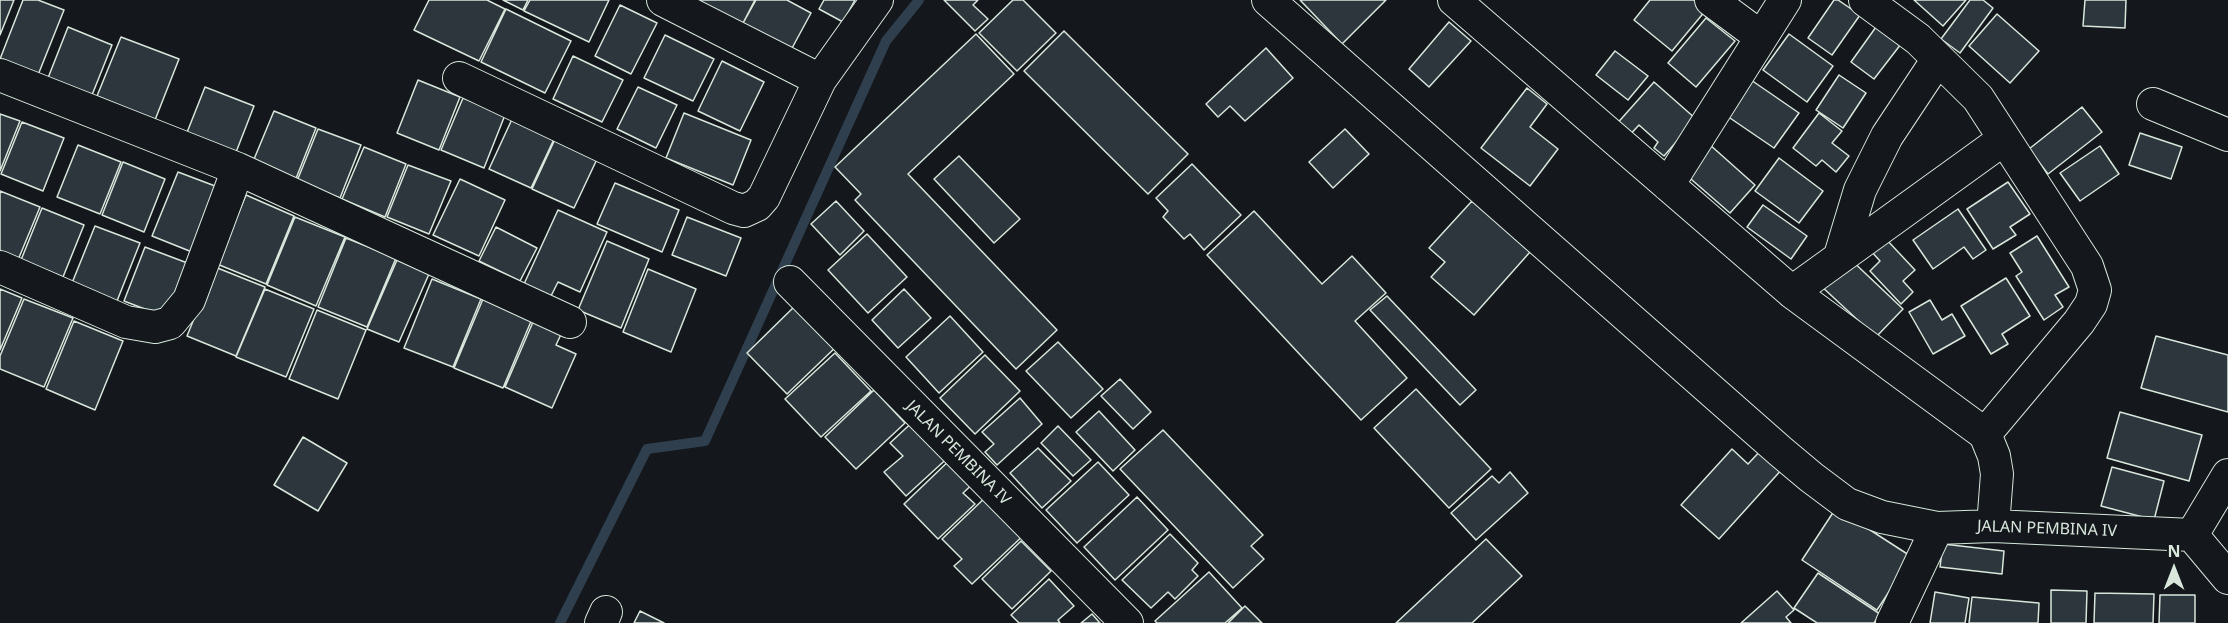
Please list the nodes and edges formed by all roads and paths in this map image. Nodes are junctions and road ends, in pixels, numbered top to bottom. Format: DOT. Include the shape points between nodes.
graph roads {
  1 [pos="663,0"];
  2 [pos="878,0"];
  3 [pos="1268,0"];
  4 [pos="1454,0"];
  5 [pos="1711,0"];
  6 [pos="1785,0"];
  7 [pos="1865,0"];
  8 [pos="1761,37"];
  9 [pos="1938,59"];
  10 [pos="0,75"];
  11 [pos="459,78"];
  12 [pos="820,80"];
  13 [pos="2153,104"];
  14 [pos="2228,135"];
  15 [pos="2004,139"];
  16 [pos="238,169"];
  17 [pos="1668,185"];
  18 [pos="1840,256"];
  19 [pos="0,267"];
  20 [pos="790,282"];
  21 [pos="1792,292"];
  22 [pos="570,322"];
  23 [pos="1985,434"];
  24 [pos="2228,475"];
  25 [pos="1993,526"];
  26 [pos="1937,528"];
  27 [pos="2192,535"];
  28 [pos="2228,578"];
  29 [pos="1127,623"];
  30 [pos="1892,623"];
  1 -- 12 [label="street"];
  2 -- 12 [label="street"];
  3 -- 26 [label="street, JALAN PEMBINA IV" via="1811,477 1847,504 1882,517"];
  4 -- 17 [label="street"];
  5 -- 8 [label="street"];
  6 -- 8 [label="street"];
  7 -- 9 [label="street"];
  8 -- 17 [label="street"];
  9 -- 15 [label="street" via="1978,98"];
  9 -- 18 [label="street" via="1887,136 1860,190"];
  10 -- 16 [label="street"];
  11 -- 12 [label="street" via="744,211 764,197"];
  13 -- 14 [label="street"];
  15 -- 18 [label="street"];
  15 -- 23 [label="street" via="2086,266 2095,290 2079,322"];
  16 -- 19 [label="street" via="189,300 170,323 155,327 126,322"];
  16 -- 22 [label="street"];
  17 -- 21 [label="street"];
  18 -- 21 [label="street"];
  20 -- 29 [label="street, JALAN PEMBINA IV"];
  21 -- 23 [label="street"];
  23 -- 25 [label="street" via="1997,474"];
  24 -- 27 [label="street"];
  25 -- 26 [label="street, JALAN PEMBINA IV"];
  25 -- 27 [label="street, JALAN PEMBINA IV"];
  26 -- 30 [label="street"];
  27 -- 28 [label="street"];
}
